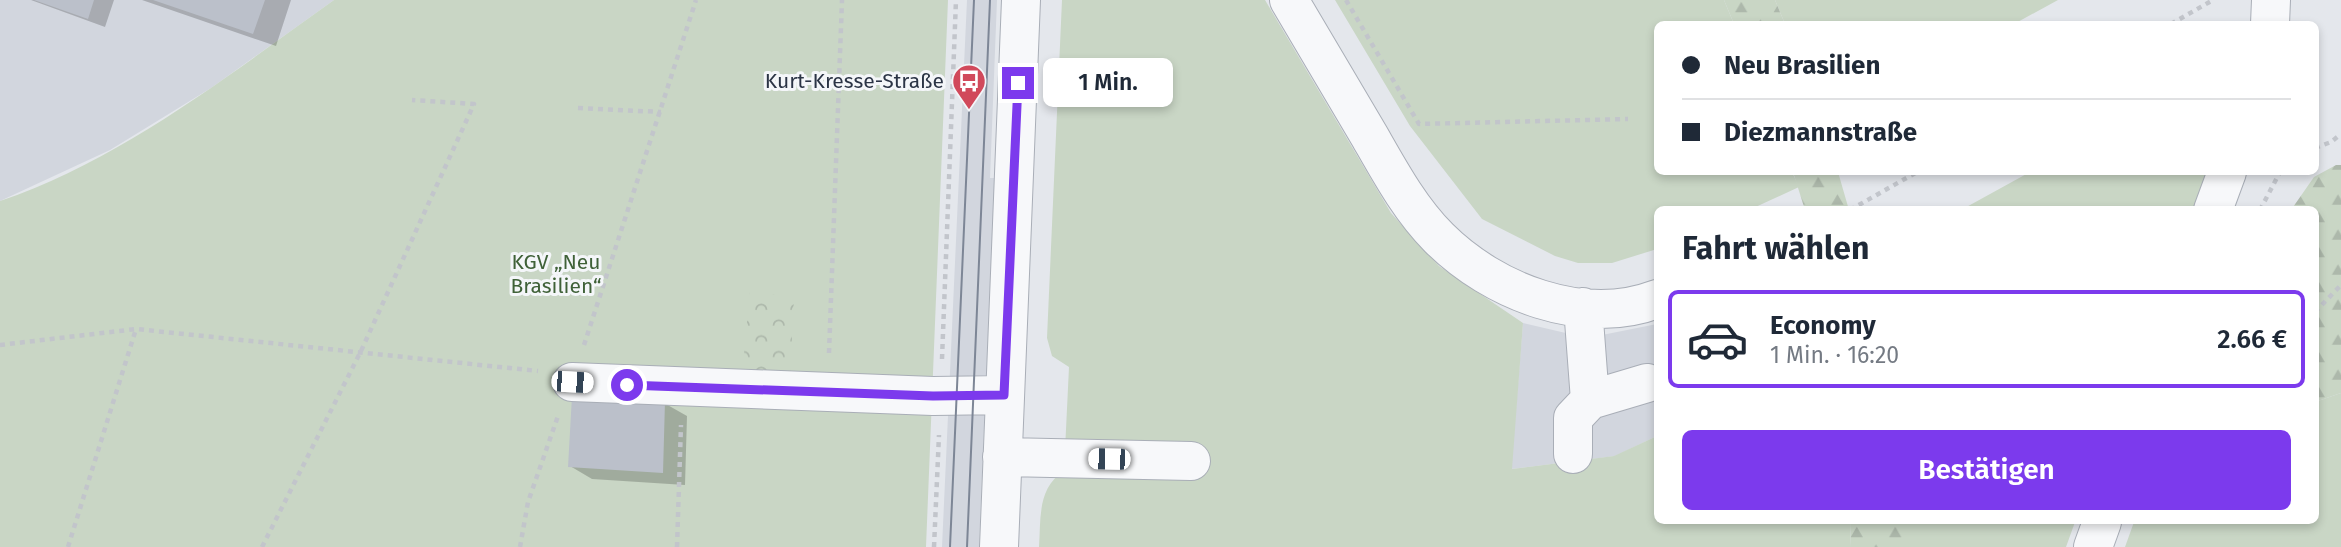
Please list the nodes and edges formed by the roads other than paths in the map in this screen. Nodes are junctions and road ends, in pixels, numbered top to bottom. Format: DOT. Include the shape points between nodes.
graph roads {
  1 [pos="1021,0"];
  2 [pos="1289,0"];
  3 [pos="2271,0"];
  4 [pos="2270,21"];
  5 [pos="2226,175"];
  6 [pos="2214,206"];
  7 [pos="1654,300"];
  8 [pos="1583,307"];
  9 [pos="572,382"];
  10 [pos="1647,383"];
  11 [pos="1004,395"];
  12 [pos="1590,400"];
  13 [pos="1573,454"];
  14 [pos="1002,457"];
  15 [pos="1191,461"];
  16 [pos="2101,524"];
  17 [pos="999,547"];
  18 [pos="2093,547"];
  1 -- 11 [label="street"];
  2 -- 8 [label="street" via="1404,195 1439,238 1483,273 1548,303"];
  3 -- 4 [label="street"];
  5 -- 6 [label="street"];
  7 -- 8 [label="street" via="1601,309"];
  8 -- 12 [label="street"];
  9 -- 11 [label="street"];
  10 -- 12 [label="street"];
  11 -- 14 [label="street"];
  12 -- 13 [label="street" via="1573,418"];
  14 -- 15 [label="street"];
  14 -- 17 [label="street"];
  16 -- 18 [label="street"];
}
